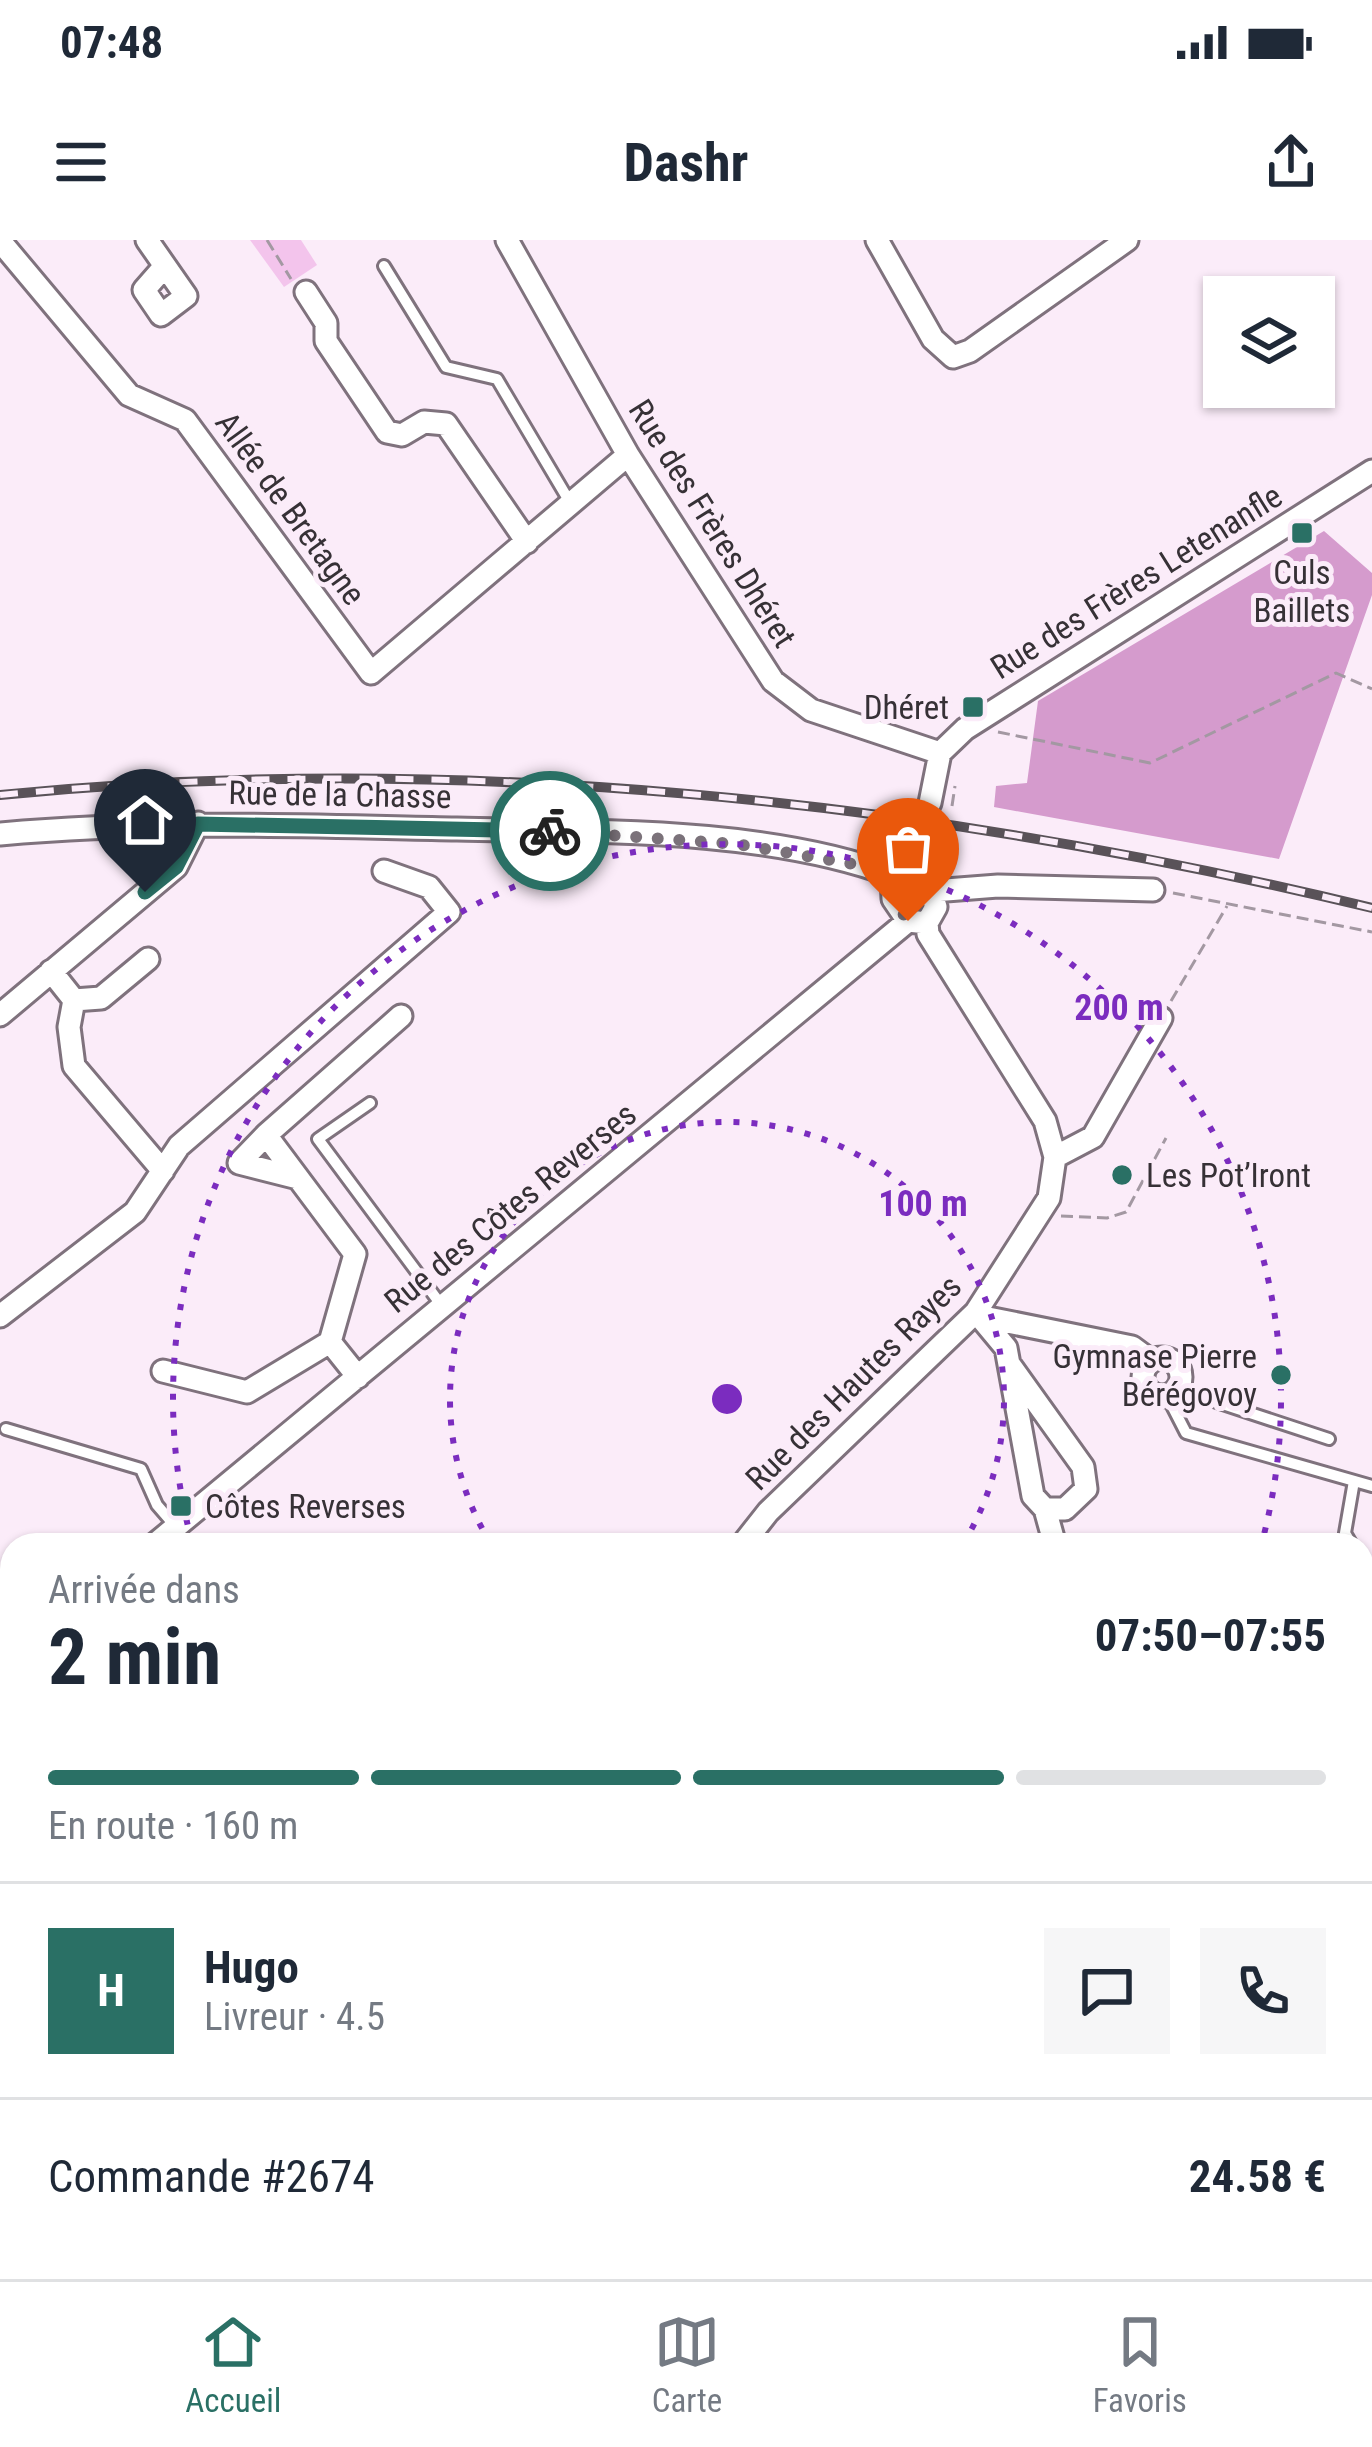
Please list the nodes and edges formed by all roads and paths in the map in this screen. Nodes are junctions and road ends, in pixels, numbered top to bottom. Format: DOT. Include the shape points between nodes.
graph roads {
  1 [pos="147,240"];
  2 [pos="267,240"];
  3 [pos="507,240"];
  4 [pos="877,240"];
  5 [pos="1127,240"];
  6 [pos="0,241"];
  7 [pos="165,266"];
  8 [pos="384,266"];
  9 [pos="306,292"];
  10 [pos="628,455"];
  11 [pos="1372,471"];
  12 [pos="571,504"];
  13 [pos="527,542"];
  14 [pos="1372,689"];
  15 [pos="974,724"];
  16 [pos="940,753"];
  17 [pos="957,775"];
  18 [pos="941,804"];
  19 [pos="198,824"];
  20 [pos="925,830"];
  21 [pos="0,834"];
  22 [pos="918,869"];
  23 [pos="383,871"];
  24 [pos="892,875"];
  25 [pos="1154,890"];
  26 [pos="933,891"];
  27 [pos="1228,903"];
  28 [pos="918,922"];
  29 [pos="1372,932"];
  30 [pos="148,959"];
  31 [pos="51,971"];
  32 [pos="74,1000"];
  33 [pos="0,1015"];
  34 [pos="401,1016"];
  35 [pos="1162,1018"];
  36 [pos="370,1103"];
  37 [pos="266,1135"];
  38 [pos="1166,1138"];
  39 [pos="1055,1157"];
  40 [pos="163,1172"];
  41 [pos="298,1178"];
  42 [pos="1041,1215"];
  43 [pos="442,1306"];
  44 [pos="979,1315"];
  45 [pos="0,1316"];
  46 [pos="330,1342"];
  47 [pos="1010,1365"];
  48 [pos="163,1371"];
  49 [pos="358,1377"];
  50 [pos="1172,1393"];
  51 [pos="6,1430"];
  52 [pos="1329,1439"];
  53 [pos="1354,1481"];
  54 [pos="1372,1486"];
  55 [pos="1045,1508"];
  56 [pos="164,1533"];
  57 [pos="172,1533"];
  58 [pos="751,1533"];
  59 [pos="1052,1533"];
  60 [pos="1346,1533"];
  1 -- 7 [label="street"];
  2 -- 9 [label="path"];
  3 -- 10 [label="street, Rue des Frères Dhéret"];
  4 -- 5 [label="street" via="932,339 953,357"];
  6 -- 13 [label="street, Allée de Bretagne" via="129,395 185,420 371,673"];
  8 -- 12 [label="lane" via="446,367 496,379"];
  9 -- 13 [label="street" via="326,322 326,341 387,432 446,424"];
  10 -- 12 [label="street"];
  10 -- 16 [label="street, Rue des Frères Dhéret" via="790,698"];
  11 -- 15 [label="street, Rue des Frères Letenanfle"];
  12 -- 13 [label="street"];
  14 -- 15 [label="path" via="1336,673 1150,763"];
  15 -- 16 [label="street, Rue des Frères Letenanfle"];
  16 -- 18 [label="street"];
  17 -- 18 [label="path"];
  19 -- 21 [label="street, Rue de la Chasse"];
  19 -- 24 [label="street, Rue de la Chasse" via="640,835 811,854"];
  19 -- 31 [label="street" via="176,867"];
  20 -- 22 [label="street"];
  22 -- 24 [label="street"];
  22 -- 26 [label="street"];
  23 -- 40 [label="street" via="429,887 449,911 179,1146"];
  24 -- 28 [label="street" via="893,899"];
  25 -- 26 [label="street"];
  25 -- 27 [label="path"];
  26 -- 28 [label="street" via="936,907"];
  27 -- 29 [label="path"];
  27 -- 35 [label="path"];
  28 -- 39 [label="street" via="1045,1121"];
  28 -- 43 [label="street, Rue des Côtes Reverses"];
  30 -- 32 [label="street" via="101,998"];
  31 -- 32 [label="street"];
  31 -- 33 [label="street"];
  32 -- 40 [label="street" via="74,1066"];
  34 -- 37 [label="street"];
  35 -- 39 [label="street" via="1093,1137"];
  36 -- 43 [label="lane" via="319,1139"];
  37 -- 41 [label="street"];
  37 -- 41 [label="street" via="239,1163"];
  38 -- 42 [label="path" via="1119,1216"];
  39 -- 42 [label="street, Rue des Hautes Rayes"];
  40 -- 45 [label="street" via="135,1212"];
  41 -- 46 [label="street" via="355,1255"];
  42 -- 44 [label="street, Rue des Hautes Rayes"];
  43 -- 49 [label="street, Rue des Côtes Reverses"];
  44 -- 47 [label="street"];
  44 -- 50 [label="street" via="1162,1358 1178,1366"];
  44 -- 58 [label="street, Rue des Hautes Rayes"];
  46 -- 48 [label="street" via="247,1392"];
  46 -- 49 [label="street"];
  47 -- 55 [label="street" via="1033,1496"];
  47 -- 55 [label="street" via="1083,1467 1086,1489 1078,1502"];
  49 -- 57 [label="street, Rue des Côtes Reverses"];
  50 -- 52 [label="lane"];
  50 -- 53 [label="lane" via="1186,1433"];
  51 -- 56 [label="lane" via="141,1469"];
  53 -- 54 [label="lane"];
  53 -- 60 [label="lane"];
  55 -- 59 [label="street"];
}
